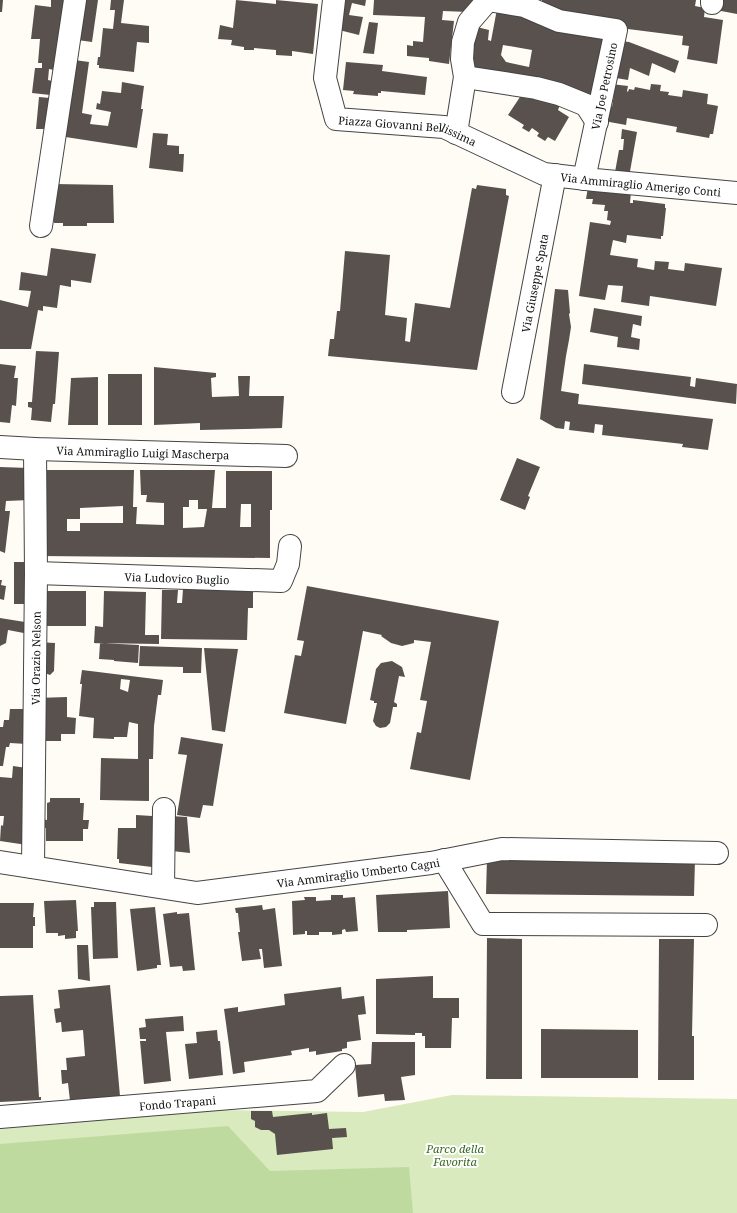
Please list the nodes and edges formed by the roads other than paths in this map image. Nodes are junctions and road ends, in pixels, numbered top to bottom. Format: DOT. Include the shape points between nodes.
graph roads {
  1 [pos="75,0"];
  2 [pos="334,0"];
  3 [pos="488,0"];
  4 [pos="465,77"];
  5 [pos="597,122"];
  6 [pos="456,133"];
  7 [pos="550,174"];
  8 [pos="584,179"];
  9 [pos="737,193"];
  10 [pos="40,226"];
  11 [pos="513,392"];
  12 [pos="0,447"];
  13 [pos="35,449"];
  14 [pos="286,456"];
  15 [pos="290,546"];
  16 [pos="36,573"];
  17 [pos="164,809"];
  18 [pos="717,853"];
  19 [pos="444,860"];
  20 [pos="0,862"];
  21 [pos="33,867"];
  22 [pos="163,887"];
  23 [pos="706,925"];
  24 [pos="344,1064"];
  25 [pos="0,1117"];
  1 -- 10 [label="street"];
  2 -- 6 [label="street, Piazza Giovanni Bellissima" via="325,78 336,119 444,127"];
  3 -- 4 [label="street" via="469,22 463,42"];
  3 -- 5 [label="street, Via Joe Petrosino" via="524,6 559,21 616,30"];
  4 -- 5 [label="street" via="559,94 586,105"];
  4 -- 6 [label="street"];
  5 -- 8 [label="street, Via Joe Petrosino"];
  6 -- 7 [label="street, Piazza Giovanni Bellissima"];
  7 -- 8 [label="street, Via Ammiraglio Amerigo Conti"];
  7 -- 11 [label="street, Via Giuseppe Spata"];
  8 -- 9 [label="street, Via Ammiraglio Amerigo Conti"];
  12 -- 13 [label="street, Via Ammiraglio Luigi Mascherpa"];
  13 -- 14 [label="street, Via Ammiraglio Luigi Mascherpa"];
  13 -- 16 [label="street, Via Orazio Nelson"];
  15 -- 16 [label="street, Via Ludovico Buglio" via="288,564 281,581"];
  16 -- 21 [label="street, Via Orazio Nelson"];
  17 -- 22 [label="street"];
  18 -- 19 [label="street, Via Ammiraglio Umberto Cagni" via="502,849"];
  19 -- 22 [label="street, Via Ammiraglio Umberto Cagni" via="198,893"];
  19 -- 23 [label="street" via="483,924"];
  20 -- 21 [label="street, Via Ammiraglio Umberto Cagni"];
  21 -- 22 [label="street, Via Ammiraglio Umberto Cagni"];
  24 -- 25 [label="street, Fondo Trapani" via="318,1091"];
}
